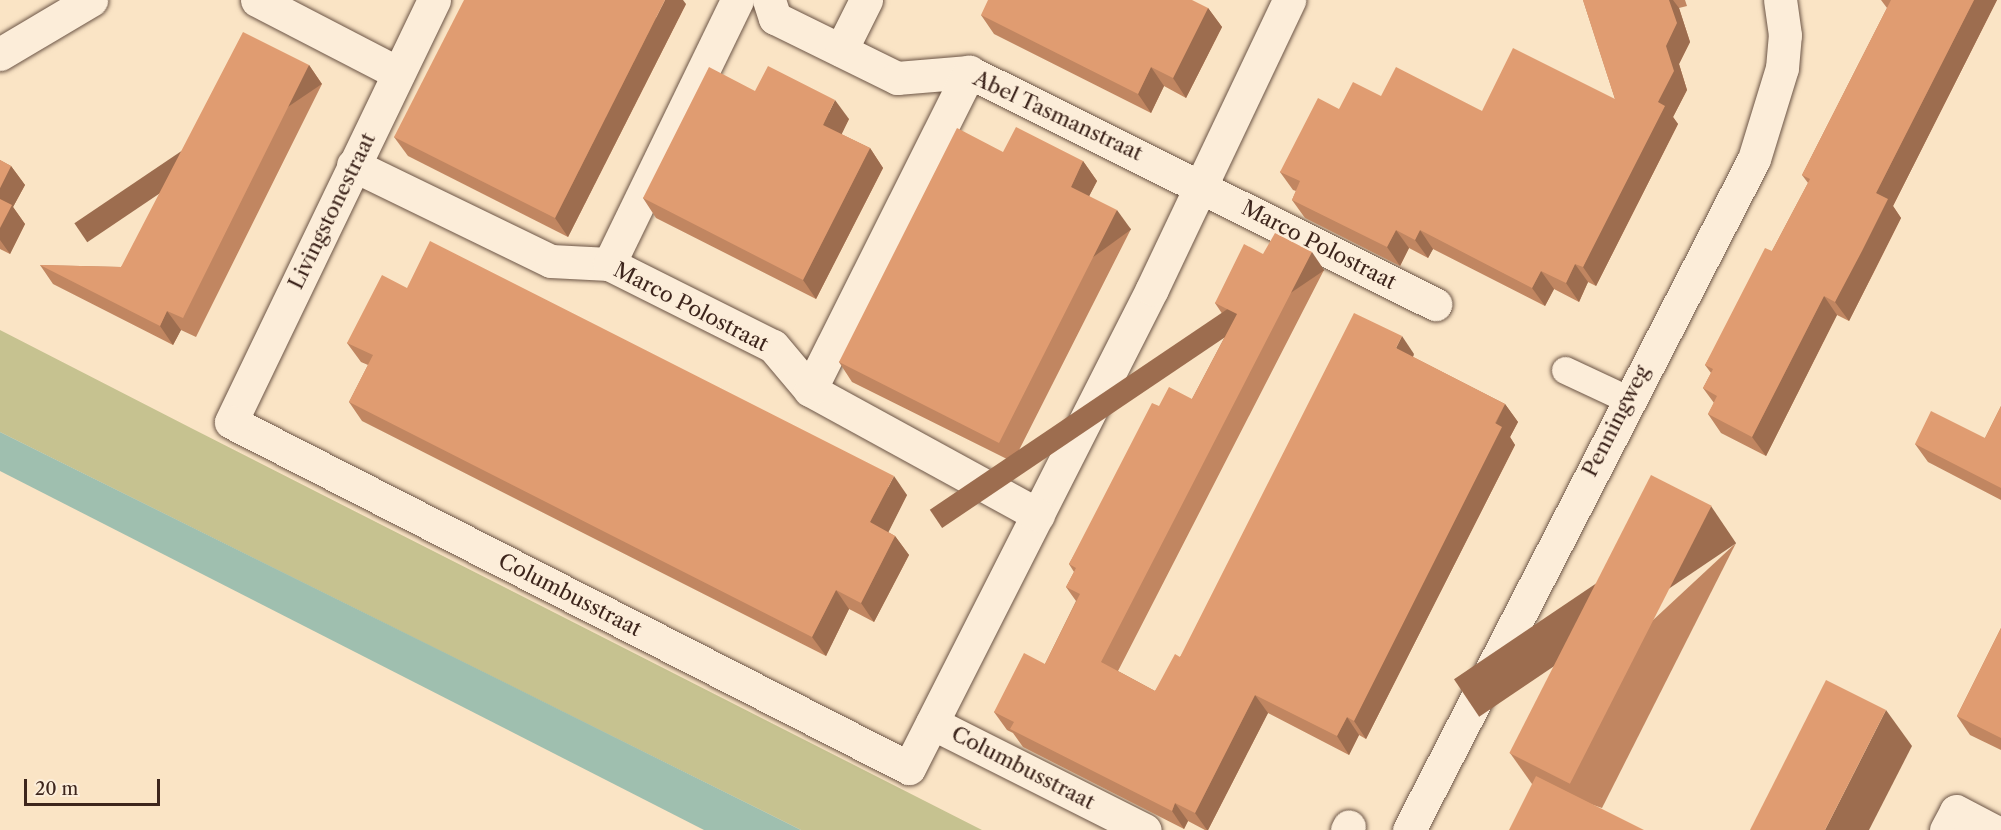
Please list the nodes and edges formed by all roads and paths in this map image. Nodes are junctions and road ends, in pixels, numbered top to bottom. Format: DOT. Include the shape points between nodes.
graph roads {
  1 [pos="91,0"];
  2 [pos="257,0"];
  3 [pos="434,0"];
  4 [pos="737,0"];
  5 [pos="769,0"];
  6 [pos="866,0"];
  7 [pos="1289,0"];
  8 [pos="1780,0"];
  9 [pos="841,50"];
  10 [pos="0,54"];
  11 [pos="969,72"];
  12 [pos="398,73"];
  13 [pos="353,165"];
  14 [pos="1203,186"];
  15 [pos="609,264"];
  16 [pos="1435,304"];
  17 [pos="1565,370"];
  18 [pos="810,390"];
  19 [pos="1627,399"];
  20 [pos="231,422"];
  21 [pos="1038,515"];
  22 [pos="932,723"];
  23 [pos="1145,830"];
  24 [pos="1409,830"];
  25 [pos="1946,830"];
  26 [pos="1992,830"];
  1 -- 10 [label="street"];
  2 -- 12 [label="street"];
  3 -- 12 [label="street, Livingstonestraat"];
  4 -- 15 [label="street"];
  5 -- 9 [label="street, Abel Tasmanstraat" via="775,18"];
  6 -- 9 [label="street"];
  7 -- 14 [label="street"];
  8 -- 19 [label="street, Penningweg" via="1785,35 1782,68 1754,159"];
  9 -- 11 [label="street, Abel Tasmanstraat" via="897,78"];
  11 -- 14 [label="street, Abel Tasmanstraat"];
  11 -- 18 [label="street"];
  12 -- 13 [label="street, Livingstonestraat"];
  13 -- 15 [label="street, Marco Polostraat" via="551,261"];
  13 -- 20 [label="street, Livingstonestraat"];
  14 -- 16 [label="street, Marco Polostraat"];
  14 -- 21 [label="street"];
  15 -- 18 [label="street, Marco Polostraat" via="773,346"];
  17 -- 19 [label="lane"];
  18 -- 21 [label="street, Marco Polostraat"];
  19 -- 24 [label="street, Penningweg"];
  20 -- 22 [label="street, Columbusstraat" via="909,768"];
  21 -- 22 [label="street"];
  22 -- 23 [label="street, Columbusstraat"];
  25 -- 26 [label="street" via="1956,811"];
}
